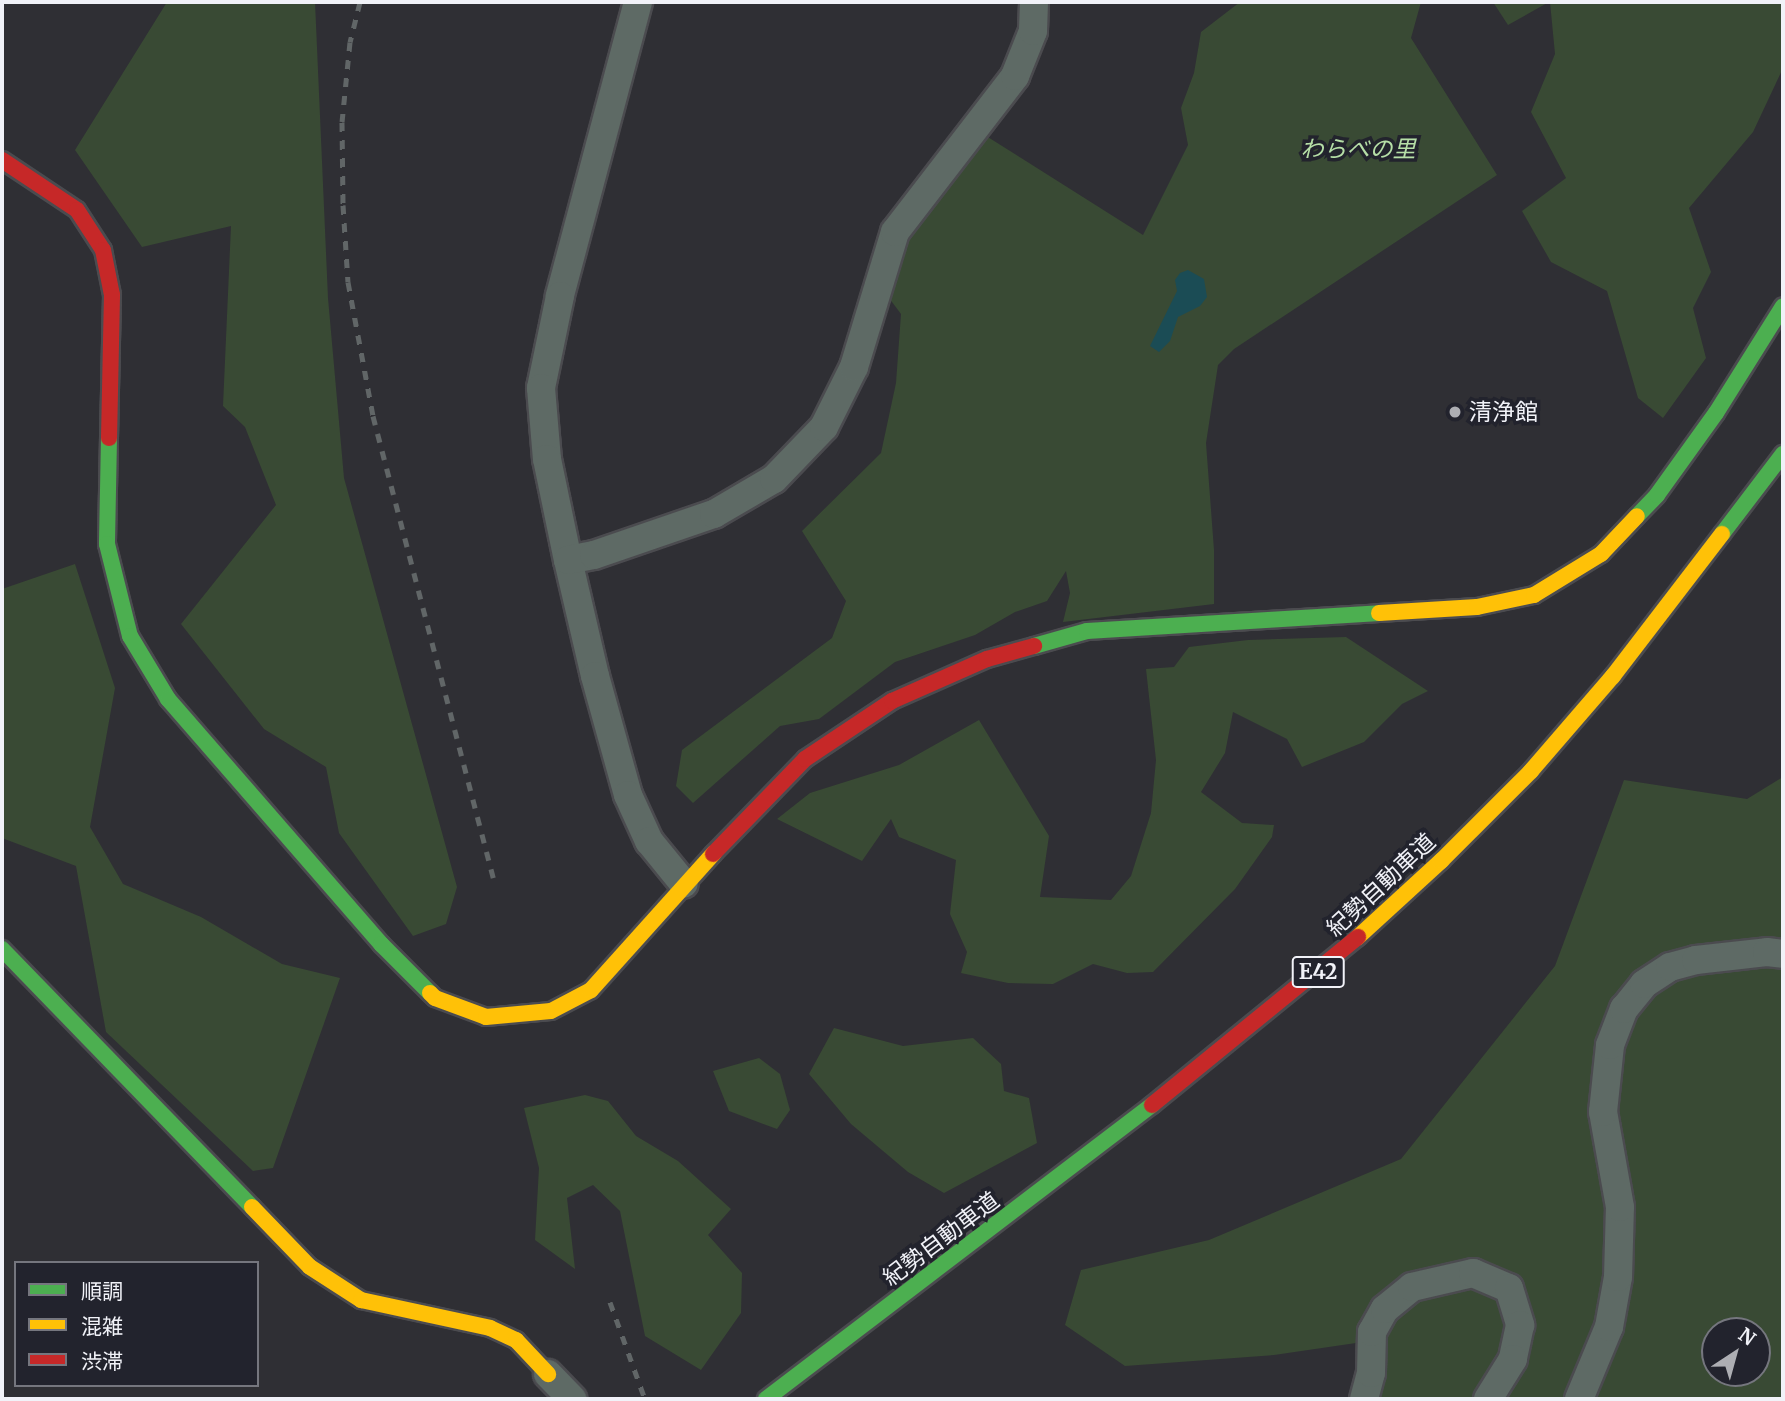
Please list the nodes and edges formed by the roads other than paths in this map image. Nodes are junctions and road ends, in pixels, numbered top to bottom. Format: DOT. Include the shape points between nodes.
graph roads {
  1 [pos="638,2"];
  2 [pos="1034,2"];
  3 [pos="2,160"];
  4 [pos="1783,306"];
  5 [pos="1783,454"];
  6 [pos="568,561"];
  7 [pos="684,884"];
  8 [pos="2,949"];
  9 [pos="1783,954"];
  10 [pos="548,1374"];
  11 [pos="572,1399"];
  12 [pos="766,1399"];
  13 [pos="1364,1399"];
  14 [pos="1488,1399"];
  15 [pos="1579,1399"];
  1 -- 6 [label="street" via="560,296 541,388 547,459"];
  2 -- 6 [label="street" via="1034,31 1015,76 895,232 854,367 824,427 774,479 714,514"];
  3 -- 7 [label="main road" via="77,210 103,250 112,295 107,544 130,636 168,699 381,944 435,998 486,1017 551,1011 591,990"];
  4 -- 7 [label="main road" via="1716,413 1657,495 1601,554 1534,595 1477,607 1087,631 986,659 892,701 805,760"];
  5 -- 12 [label="main road, 紀勢自動車道 / E42" via="1614,676 1531,771 1441,861 1332,961 1198,1070"];
  6 -- 7 [label="street" via="628,795 649,841"];
  8 -- 10 [label="main road" via="310,1267 361,1300 490,1328 516,1340"];
  9 -- 15 [label="street" via="1708,958 1670,967 1644,984 1624,1009 1610,1045 1603,1112 1620,1207 1618,1277 1609,1327"];
  10 -- 11 [label="street"];
  13 -- 14 [label="street" via="1371,1373 1372,1332 1385,1309 1412,1287 1473,1273 1508,1287 1520,1325 1513,1359"];
}
